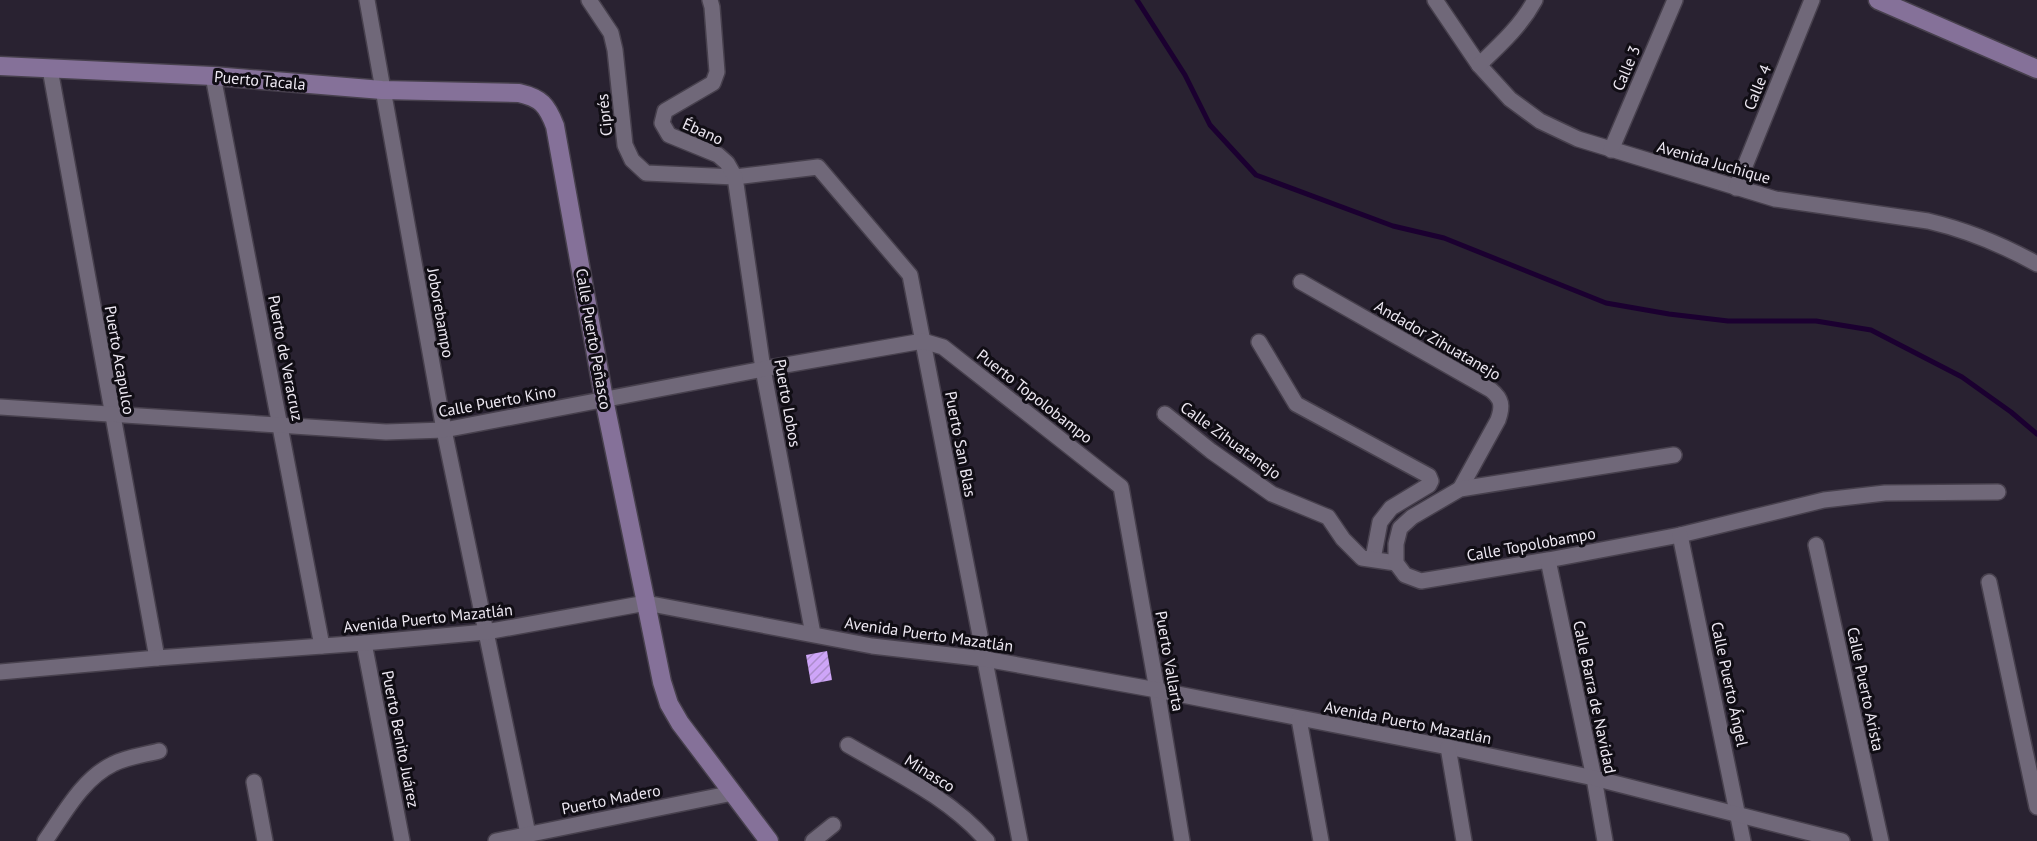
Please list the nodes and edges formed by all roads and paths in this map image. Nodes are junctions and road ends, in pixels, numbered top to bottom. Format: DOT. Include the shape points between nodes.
graph roads {
  1 [pos="367,0"];
  2 [pos="589,0"];
  3 [pos="710,0"];
  4 [pos="1434,0"];
  5 [pos="1535,0"];
  6 [pos="1675,0"];
  7 [pos="1812,0"];
  8 [pos="1878,0"];
  9 [pos="1479,65"];
  10 [pos="0,66"];
  11 [pos="50,69"];
  12 [pos="2037,69"];
  13 [pos="213,76"];
  14 [pos="382,90"];
  15 [pos="519,93"];
  16 [pos="1611,150"];
  17 [pos="735,177"];
  18 [pos="1736,188"];
  19 [pos="2037,264"];
  20 [pos="1300,282"];
  21 [pos="922,341"];
  22 [pos="1259,342"];
  23 [pos="764,369"];
  24 [pos="604,399"];
  25 [pos="0,407"];
  26 [pos="111,414"];
  27 [pos="1164,414"];
  28 [pos="280,425"];
  29 [pos="444,430"];
  30 [pos="1674,455"];
  31 [pos="1121,487"];
  32 [pos="1460,489"];
  33 [pos="1998,492"];
  34 [pos="1680,535"];
  35 [pos="1816,545"];
  36 [pos="1373,559"];
  37 [pos="1548,560"];
  38 [pos="1396,563"];
  39 [pos="1989,582"];
  40 [pos="646,603"];
  41 [pos="486,632"];
  42 [pos="813,634"];
  43 [pos="364,643"];
  44 [pos="322,646"];
  45 [pos="157,658"];
  46 [pos="985,659"];
  47 [pos="0,672"];
  48 [pos="1157,690"];
  49 [pos="1299,719"];
  50 [pos="848,745"];
  51 [pos="1448,747"];
  52 [pos="159,751"];
  53 [pos="1594,778"];
  54 [pos="254,782"];
  55 [pos="733,793"];
  56 [pos="2037,807"];
  57 [pos="1738,814"];
  58 [pos="833,825"];
  59 [pos="528,834"];
  60 [pos="45,841"];
  61 [pos="265,841"];
  62 [pos="402,841"];
  63 [pos="496,841"];
  64 [pos="769,841"];
  65 [pos="813,841"];
  66 [pos="987,841"];
  67 [pos="1020,841"];
  68 [pos="1182,841"];
  69 [pos="1321,841"];
  70 [pos="1464,841"];
  71 [pos="1605,841"];
  72 [pos="1743,841"];
  73 [pos="1842,841"];
  74 [pos="1881,841"];
  1 -- 14 [label="street, Joborebampo"];
  2 -- 17 [label="street, Ciprés" via="610,33 615,50 625,145 632,160 646,173"];
  3 -- 17 [label="street, Ébano" via="717,72 713,82 665,111 662,123 669,135 718,155 728,163"];
  4 -- 9 [label="street, Avenida Juchique"];
  5 -- 9 [label="street" via="1514,31"];
  6 -- 16 [label="street, Calle 3"];
  7 -- 18 [label="street, Calle 4"];
  8 -- 12 [label="street"];
  9 -- 16 [label="street, Avenida Juchique" via="1510,99 1540,121"];
  10 -- 11 [label="street, Puerto Tacala"];
  11 -- 13 [label="street, Puerto Tacala"];
  11 -- 26 [label="street, Puerto Acapulco"];
  13 -- 14 [label="street, Puerto Tacala"];
  13 -- 28 [label="street, Puerto de Veracruz"];
  14 -- 15 [label="street, Puerto Tacala"];
  14 -- 29 [label="street, Joborebampo"];
  15 -- 24 [label="street, Calle Puerto Peñasco" via="536,97 548,109 555,126"];
  16 -- 18 [label="street, Avenida Juchique"];
  17 -- 21 [label="street, Puerto San Blas" via="818,167 910,275"];
  17 -- 23 [label="street, Puerto Lobos"];
  18 -- 19 [label="street, Avenida Juchique" via="1775,199 1952,227"];
  20 -- 32 [label="street, Andador Zihuatanejo" via="1500,398 1498,420"];
  21 -- 23 [label="street, Calle Puerto Kino"];
  21 -- 31 [label="street, Puerto Topolobampo" via="943,347"];
  21 -- 46 [label="street, Puerto San Blas"];
  22 -- 36 [label="street" via="1296,404 1429,476 1429,485 1391,508 1380,522"];
  23 -- 24 [label="street, Calle Puerto Kino"];
  23 -- 42 [label="street, Puerto Lobos"];
  24 -- 29 [label="street, Calle Puerto Kino"];
  24 -- 40 [label="street, Calle Puerto Peñasco"];
  25 -- 26 [label="street, Calle Puerto Kino"];
  26 -- 28 [label="street, Calle Puerto Kino"];
  26 -- 45 [label="street, Puerto Acapulco"];
  27 -- 36 [label="street, Calle Zihuatanejo" via="1272,494 1328,517 1362,558"];
  28 -- 29 [label="street, Calle Puerto Kino" via="386,432"];
  28 -- 44 [label="street, Puerto de Veracruz"];
  29 -- 41 [label="street, Joborebampo"];
  30 -- 32 [label="street"];
  31 -- 48 [label="street, Puerto Vallarta"];
  32 -- 38 [label="street" via="1400,528"];
  33 -- 34 [label="street, Calle Topolobampo" via="1885,493 1824,500"];
  34 -- 37 [label="street, Calle Topolobampo"];
  34 -- 57 [label="street, Calle Puerto Ángel"];
  35 -- 74 [label="street, Calle Puerto Arista"];
  36 -- 38 [label="street, Calle Zihuatanejo"];
  37 -- 38 [label="street, Calle Topolobampo" via="1421,581 1405,576"];
  37 -- 53 [label="street, Calle Barra de Navidad"];
  39 -- 56 [label="street"];
  40 -- 41 [label="street, Avenida Puerto Mazatlán"];
  40 -- 42 [label="street, Avenida Puerto Mazatlán"];
  40 -- 55 [label="street, Calle Puerto Peñasco" via="669,704"];
  41 -- 43 [label="street, Avenida Puerto Mazatlán"];
  41 -- 59 [label="street, Joborebampo"];
  42 -- 46 [label="street, Avenida Puerto Mazatlán" via="872,646"];
  43 -- 44 [label="street, Avenida Puerto Mazatlán"];
  43 -- 62 [label="street, Puerto Benito Juárez"];
  44 -- 45 [label="street, Avenida Puerto Mazatlán"];
  45 -- 47 [label="street, Avenida Puerto Mazatlán"];
  46 -- 48 [label="street, Avenida Puerto Mazatlán"];
  46 -- 67 [label="street, Puerto San Blas"];
  48 -- 49 [label="street, Avenida Puerto Mazatlán"];
  48 -- 68 [label="street, Puerto Vallarta"];
  49 -- 51 [label="street, Avenida Puerto Mazatlán"];
  49 -- 69 [label="street"];
  50 -- 66 [label="street, Minasco" via="946,804 970,821"];
  51 -- 53 [label="street, Avenida Puerto Mazatlán"];
  51 -- 70 [label="street"];
  52 -- 60 [label="street" via="115,762 98,773"];
  53 -- 57 [label="street, Avenida Puerto Mazatlán"];
  53 -- 71 [label="street, Calle Barra de Navidad"];
  54 -- 61 [label="street"];
  55 -- 59 [label="street, Puerto Madero"];
  55 -- 64 [label="street, Calle Puerto Peñasco"];
  57 -- 72 [label="street, Calle Puerto Ángel"];
  57 -- 73 [label="street, Avenida Puerto Mazatlán"];
  58 -- 65 [label="street"];
  59 -- 63 [label="street, Puerto Madero"];
}
